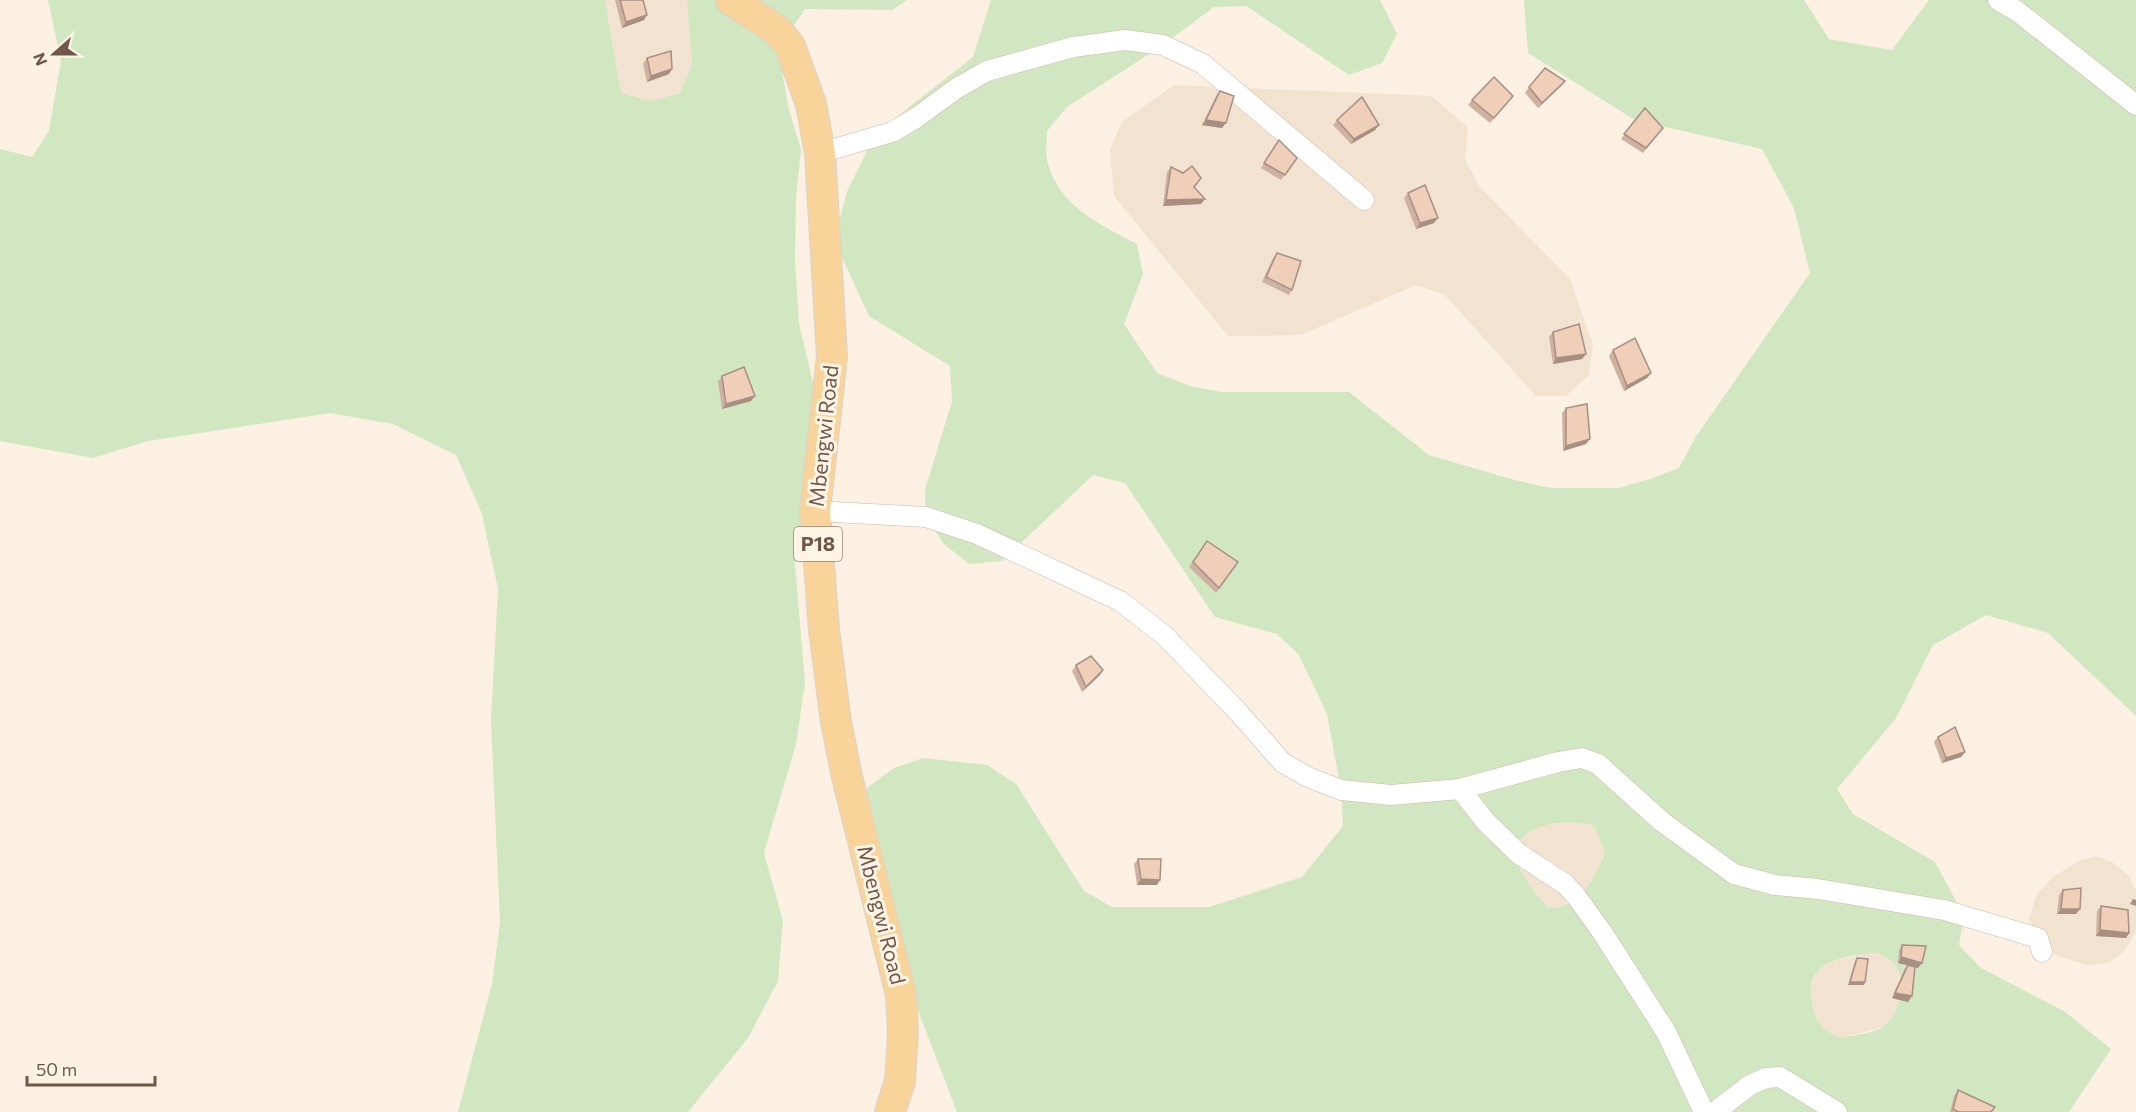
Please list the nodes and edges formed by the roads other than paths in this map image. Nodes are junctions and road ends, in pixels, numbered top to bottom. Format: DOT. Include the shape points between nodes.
graph roads {
  1 [pos="731,0"];
  2 [pos="1998,0"];
  3 [pos="2136,105"];
  4 [pos="820,153"];
  5 [pos="1364,200"];
  6 [pos="815,511"];
  7 [pos="1460,789"];
  8 [pos="2042,952"];
  9 [pos="890,1112"];
  10 [pos="1704,1112"];
  11 [pos="1715,1112"];
  12 [pos="1837,1112"];
  1 -- 4 [label="main road, Mbengwi Road / P18" via="777,30 790,46 811,104"];
  2 -- 3 [label="street"];
  4 -- 5 [label="street" via="892,132 987,71 1073,47 1125,40 1163,45 1203,64"];
  4 -- 6 [label="main road, Mbengwi Road / P18" via="832,356"];
  6 -- 7 [label="street" via="926,517 977,534 1120,601 1165,636 1283,763 1308,777 1341,790 1391,795"];
  6 -- 9 [label="main road, Mbengwi Road / P18" via="836,722 901,995 900,1081"];
  7 -- 8 [label="street" via="1582,758 1598,764 1661,821 1734,874 1775,885 1944,910 2038,938"];
  7 -- 10 [label="street" via="1519,854 1565,884 1576,896 1665,1032"];
  11 -- 12 [label="street" via="1750,1085 1780,1077"];
}
